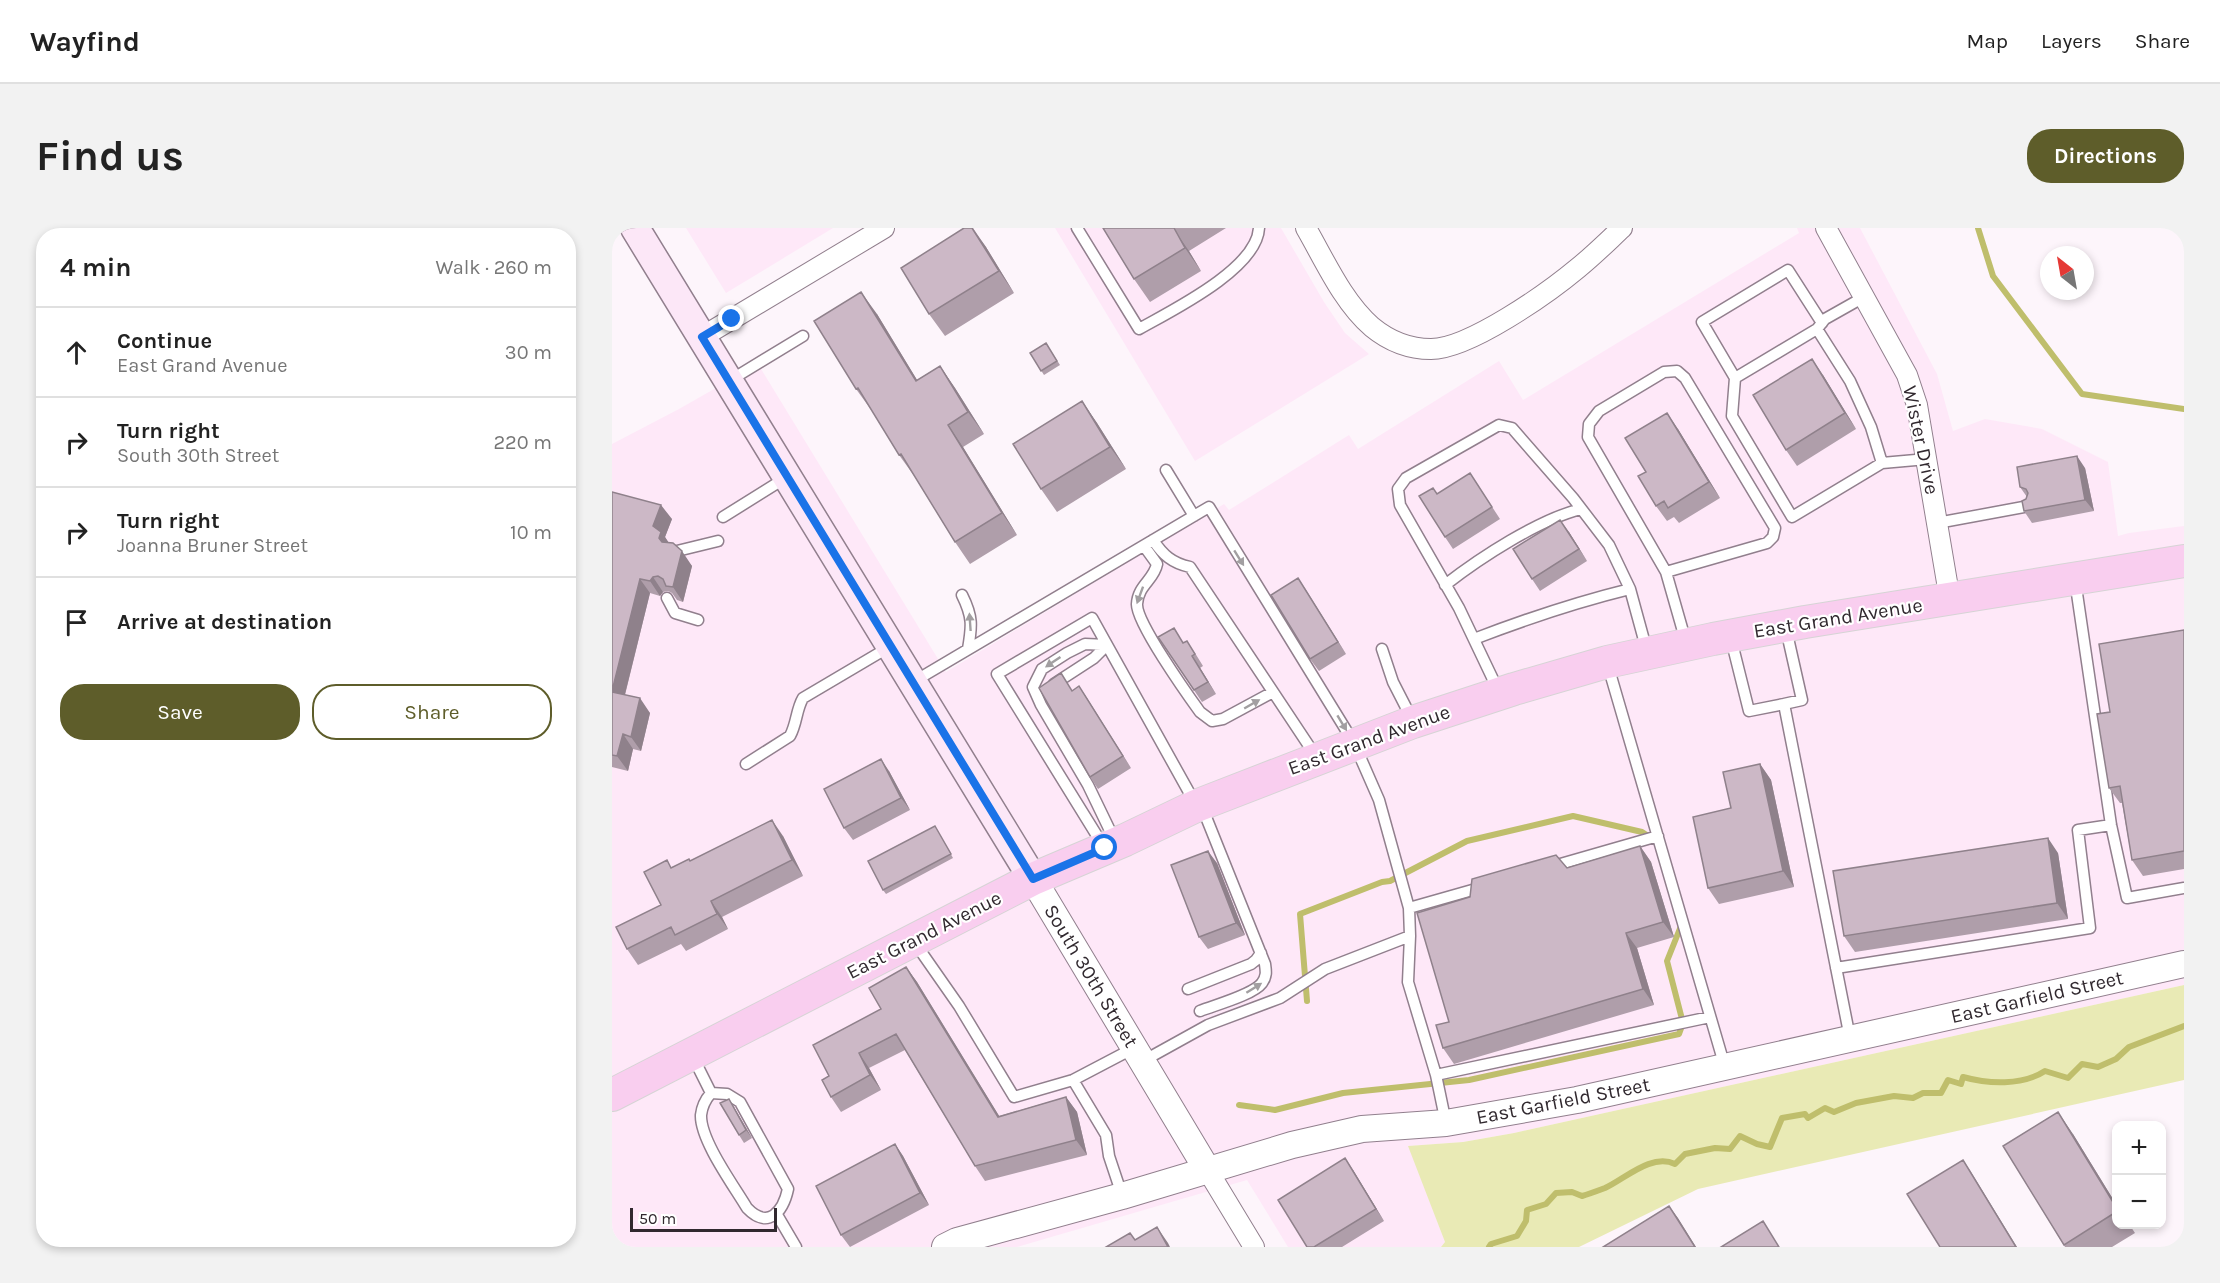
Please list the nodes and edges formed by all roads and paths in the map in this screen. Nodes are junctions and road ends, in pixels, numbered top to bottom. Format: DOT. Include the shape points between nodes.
graph roads {
  1 [pos="634,228"];
  2 [pos="884,228"];
  3 [pos="1077,228"];
  4 [pos="1259,228"];
  5 [pos="1306,228"];
  6 [pos="1622,228"];
  7 [pos="1826,228"];
  8 [pos="1864,297"];
  9 [pos="1819,326"];
  10 [pos="803,336"];
  11 [pos="702,337"];
  12 [pos="1735,378"];
  13 [pos="729,381"];
  14 [pos="1927,459"];
  15 [pos="1882,463"];
  16 [pos="1166,470"];
  17 [pos="787,477"];
  18 [pos="2029,506"];
  19 [pos="1581,509"];
  20 [pos="1194,516"];
  21 [pos="723,518"];
  22 [pos="1937,523"];
  23 [pos="718,541"];
  24 [pos="1149,543"];
  25 [pos="677,551"];
  26 [pos="2184,561"];
  27 [pos="1179,564"];
  28 [pos="1156,571"];
  29 [pos="1666,572"];
  30 [pos="2075,579"];
  31 [pos="1445,585"];
  32 [pos="1630,589"];
  33 [pos="962,595"];
  34 [pos="667,598"];
  35 [pos="1950,600"];
  36 [pos="698,620"];
  37 [pos="1785,626"];
  38 [pos="1730,636"];
  39 [pos="1474,639"];
  40 [pos="1107,645"];
  41 [pos="1687,645"];
  42 [pos="891,646"];
  43 [pos="968,649"];
  44 [pos="1382,650"];
  45 [pos="1648,654"];
  46 [pos="1607,663"];
  47 [pos="913,682"];
  48 [pos="1273,692"];
  49 [pos="1499,694"];
  50 [pos="1038,698"];
  51 [pos="1784,705"];
  52 [pos="1413,722"];
  53 [pos="1354,744"];
  54 [pos="1317,758"];
  55 [pos="746,764"];
  56 [pos="1198,805"];
  57 [pos="2111,825"];
  58 [pos="1658,836"];
  59 [pos="1110,846"];
  60 [pos="1540,870"];
  61 [pos="1033,879"];
  62 [pos="1498,882"];
  63 [pos="2184,888"];
  64 [pos="1409,908"];
  65 [pos="1410,936"];
  66 [pos="913,941"];
  67 [pos="1260,953"];
  68 [pos="2184,964"];
  69 [pos="1836,968"];
  70 [pos="1188,989"];
  71 [pos="1200,1011"];
  72 [pos="1710,1017"];
  73 [pos="1851,1038"];
  74 [pos="691,1054"];
  75 [pos="1139,1055"];
  76 [pos="1725,1067"];
  77 [pos="1436,1075"];
  78 [pos="1073,1080"];
  79 [pos="711,1093"];
  80 [pos="612,1095"];
  81 [pos="1446,1124"];
  82 [pos="1208,1171"];
  83 [pos="1122,1196"];
  84 [pos="777,1213"];
  85 [pos="796,1247"];
  86 [pos="945,1247"];
  87 [pos="1254,1247"];
  1 -- 11 [label="main road, South 30th Street"];
  2 -- 11 [label="street"];
  3 -- 4 [label="lane" via="1139,330 1218,283 1250,252"];
  5 -- 6 [label="street" via="1347,298 1372,327 1410,347 1433,349 1459,344 1527,304 1578,269"];
  7 -- 8 [label="street, Wister Drive"];
  8 -- 9 [label="lane"];
  8 -- 14 [label="street, Wister Drive" via="1907,375"];
  9 -- 12 [label="lane"];
  9 -- 12 [label="lane" via="1788,270 1702,322"];
  9 -- 15 [label="lane" via="1872,426"];
  10 -- 13 [label="lane"];
  11 -- 13 [label="main road, South 30th Street"];
  12 -- 15 [label="lane" via="1732,417 1792,518"];
  13 -- 17 [label="main road, South 30th Street"];
  14 -- 15 [label="lane"];
  14 -- 22 [label="street, Wister Drive"];
  16 -- 20 [label="lane"];
  17 -- 21 [label="lane"];
  17 -- 42 [label="main road, South 30th Street"];
  18 -- 22 [label="lane"];
  19 -- 31 [label="lane" via="1561,514 1515,539"];
  19 -- 31 [label="lane" via="1512,428 1499,424 1406,478 1398,489 1400,505"];
  19 -- 32 [label="lane" via="1609,545"];
  20 -- 24 [label="lane"];
  20 -- 53 [label="lane, one-way" via="1209,507"];
  22 -- 35 [label="street, Wister Drive"];
  23 -- 25 [label="lane"];
  24 -- 27 [label="lane"];
  24 -- 28 [label="lane"];
  24 -- 43 [label="lane"];
  26 -- 30 [label="main road, East Grand Avenue"];
  27 -- 28 [label="lane"];
  27 -- 48 [label="lane" via="1190,567"];
  28 -- 48 [label="lane, one-way" via="1140,589 1136,606 1148,633 1200,712 1212,721 1223,719"];
  29 -- 29 [label="lane" via="1588,431 1599,411 1664,372 1677,371 1685,378 1775,528 1767,543"];
  29 -- 41 [label="lane"];
  30 -- 35 [label="main road, East Grand Avenue"];
  30 -- 57 [label="lane"];
  31 -- 39 [label="lane"];
  32 -- 39 [label="lane" via="1577,602"];
  32 -- 45 [label="lane"];
  43 -- 33 [label="lane, one-way" via="972,624"];
  34 -- 36 [label="lane" via="675,613"];
  35 -- 37 [label="main road, East Grand Avenue"];
  37 -- 38 [label="main road, East Grand Avenue"];
  37 -- 51 [label="lane" via="1802,700"];
  38 -- 41 [label="main road, East Grand Avenue"];
  38 -- 51 [label="lane" via="1749,711"];
  39 -- 49 [label="lane"];
  40 -- 50 [label="lane"];
  40 -- 50 [label="lane, one-way" via="1085,644 1042,669 1033,687"];
  40 -- 56 [label="lane"];
  40 -- 59 [label="lane" via="1092,618 997,674"];
  41 -- 45 [label="main road, East Grand Avenue"];
  42 -- 47 [label="main road, South 30th Street"];
  42 -- 55 [label="lane" via="803,698 790,736"];
  43 -- 47 [label="lane"];
  44 -- 52 [label="lane"];
  45 -- 46 [label="main road, East Grand Avenue"];
  46 -- 49 [label="main road, East Grand Avenue"];
  46 -- 58 [label="lane"];
  47 -- 61 [label="main road, South 30th Street"];
  48 -- 54 [label="lane"];
  49 -- 52 [label="main road, East Grand Avenue"];
  50 -- 59 [label="lane" via="1088,785"];
  51 -- 69 [label="lane"];
  52 -- 53 [label="main road, East Grand Avenue"];
  53 -- 54 [label="main road, East Grand Avenue"];
  53 -- 64 [label="lane" via="1379,800"];
  54 -- 56 [label="main road, East Grand Avenue"];
  56 -- 59 [label="main road, East Grand Avenue"];
  56 -- 67 [label="lane"];
  57 -- 63 [label="lane" via="2127,898"];
  57 -- 69 [label="lane" via="2078,830 2090,928"];
  58 -- 60 [label="lane"];
  58 -- 72 [label="lane"];
  59 -- 61 [label="main road, East Grand Avenue"];
  61 -- 66 [label="main road, East Grand Avenue"];
  61 -- 75 [label="street, South 30th Street"];
  62 -- 64 [label="lane"];
  64 -- 65 [label="lane"];
  65 -- 75 [label="lane" via="1325,969 1280,998"];
  65 -- 77 [label="lane" via="1408,982"];
  66 -- 74 [label="main road, East Grand Avenue"];
  66 -- 78 [label="lane" via="959,1006 1014,1097"];
  67 -- 70 [label="lane" via="1251,964"];
  71 -- 67 [label="lane, one-way" via="1254,990 1262,983 1266,975"];
  68 -- 73 [label="street, East Garfield Street"];
  69 -- 73 [label="lane"];
  72 -- 76 [label="lane"];
  72 -- 77 [label="lane"];
  73 -- 76 [label="street, East Garfield Street"];
  74 -- 79 [label="lane"];
  74 -- 80 [label="main road, East Grand Avenue"];
  75 -- 78 [label="lane"];
  75 -- 82 [label="street, South 30th Street"];
  76 -- 81 [label="street, East Garfield Street"];
  77 -- 81 [label="lane"];
  78 -- 83 [label="lane" via="1106,1135"];
  79 -- 84 [label="lane" via="727,1094 740,1102 788,1189"];
  79 -- 84 [label="lane" via="701,1116 707,1141 747,1208 766,1219"];
  81 -- 82 [label="street, East Garfield Street" via="1362,1129"];
  82 -- 83 [label="street, East Garfield Street"];
  82 -- 87 [label="street, South 30th Street"];
  83 -- 86 [label="street, East Garfield Street"];
  84 -- 85 [label="lane"];
}
